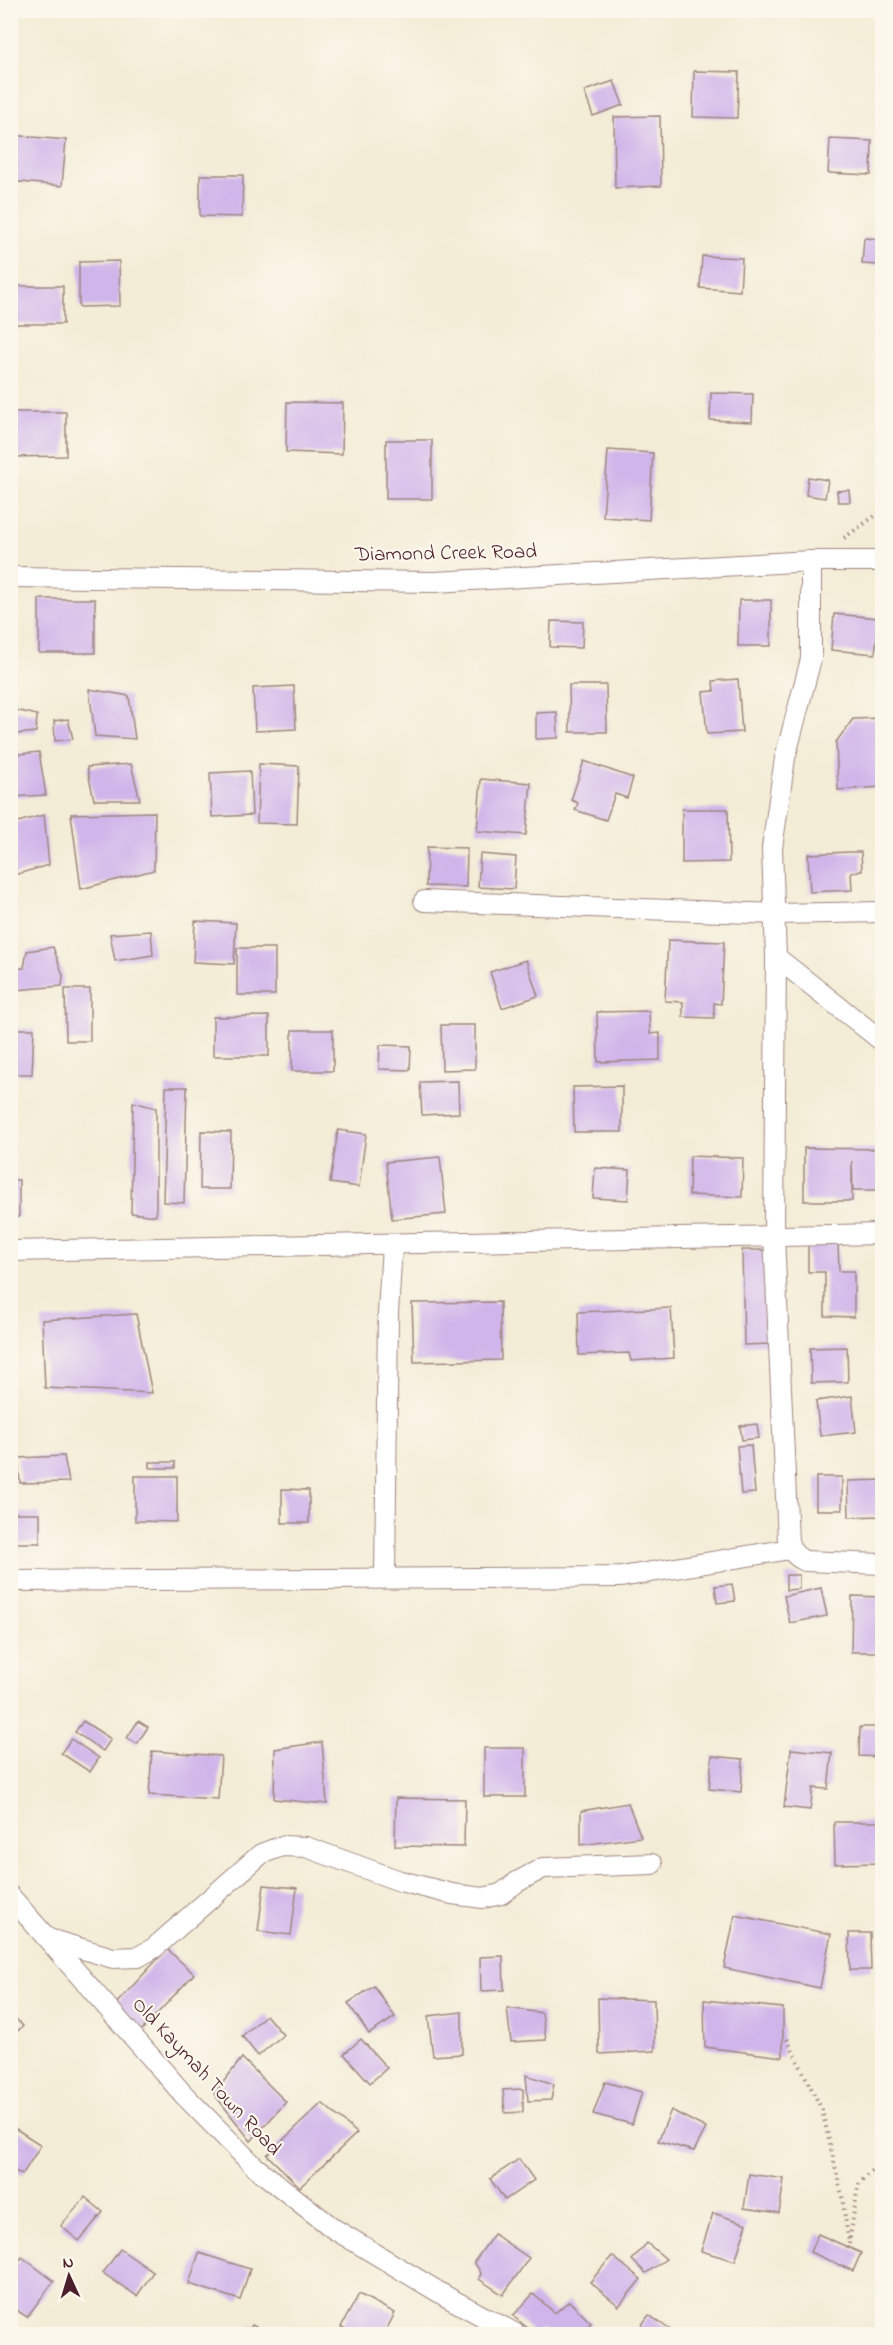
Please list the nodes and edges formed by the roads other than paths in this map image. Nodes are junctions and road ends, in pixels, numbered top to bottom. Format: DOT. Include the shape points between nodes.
graph roads {
  1 [pos="812,561"];
  2 [pos="882,561"];
  3 [pos="10,577"];
  4 [pos="424,902"];
  5 [pos="882,912"];
  6 [pos="775,914"];
  7 [pos="776,957"];
  8 [pos="882,1041"];
  9 [pos="882,1234"];
  10 [pos="774,1236"];
  11 [pos="392,1245"];
  12 [pos="10,1251"];
  13 [pos="790,1549"];
  14 [pos="882,1564"];
  15 [pos="385,1578"];
  16 [pos="10,1581"];
  17 [pos="652,1864"];
  18 [pos="10,1896"];
  19 [pos="49,1939"];
  20 [pos="516,2334"];
  1 -- 2 [label="street, Diamond Creek Road"];
  1 -- 3 [label="street, Diamond Creek Road" via="435,582"];
  1 -- 6 [label="street" via="810,659 785,758 772,848"];
  4 -- 6 [label="street"];
  5 -- 6 [label="street"];
  6 -- 7 [label="street"];
  7 -- 8 [label="street"];
  7 -- 10 [label="street"];
  9 -- 10 [label="street"];
  10 -- 11 [label="street"];
  10 -- 13 [label="street"];
  11 -- 12 [label="street"];
  11 -- 15 [label="street"];
  13 -- 14 [label="street" via="795,1557 817,1563"];
  13 -- 15 [label="street" via="621,1577"];
  15 -- 16 [label="street"];
  17 -- 19 [label="street" via="543,1868 501,1894 483,1898 400,1881 306,1847 282,1846 261,1854 154,1948 138,1957 113,1958"];
  18 -- 19 [label="street, Old Kaymah Town Road"];
  19 -- 20 [label="street, Old Kaymah Town Road" via="184,2095 255,2167 334,2229"];
}
